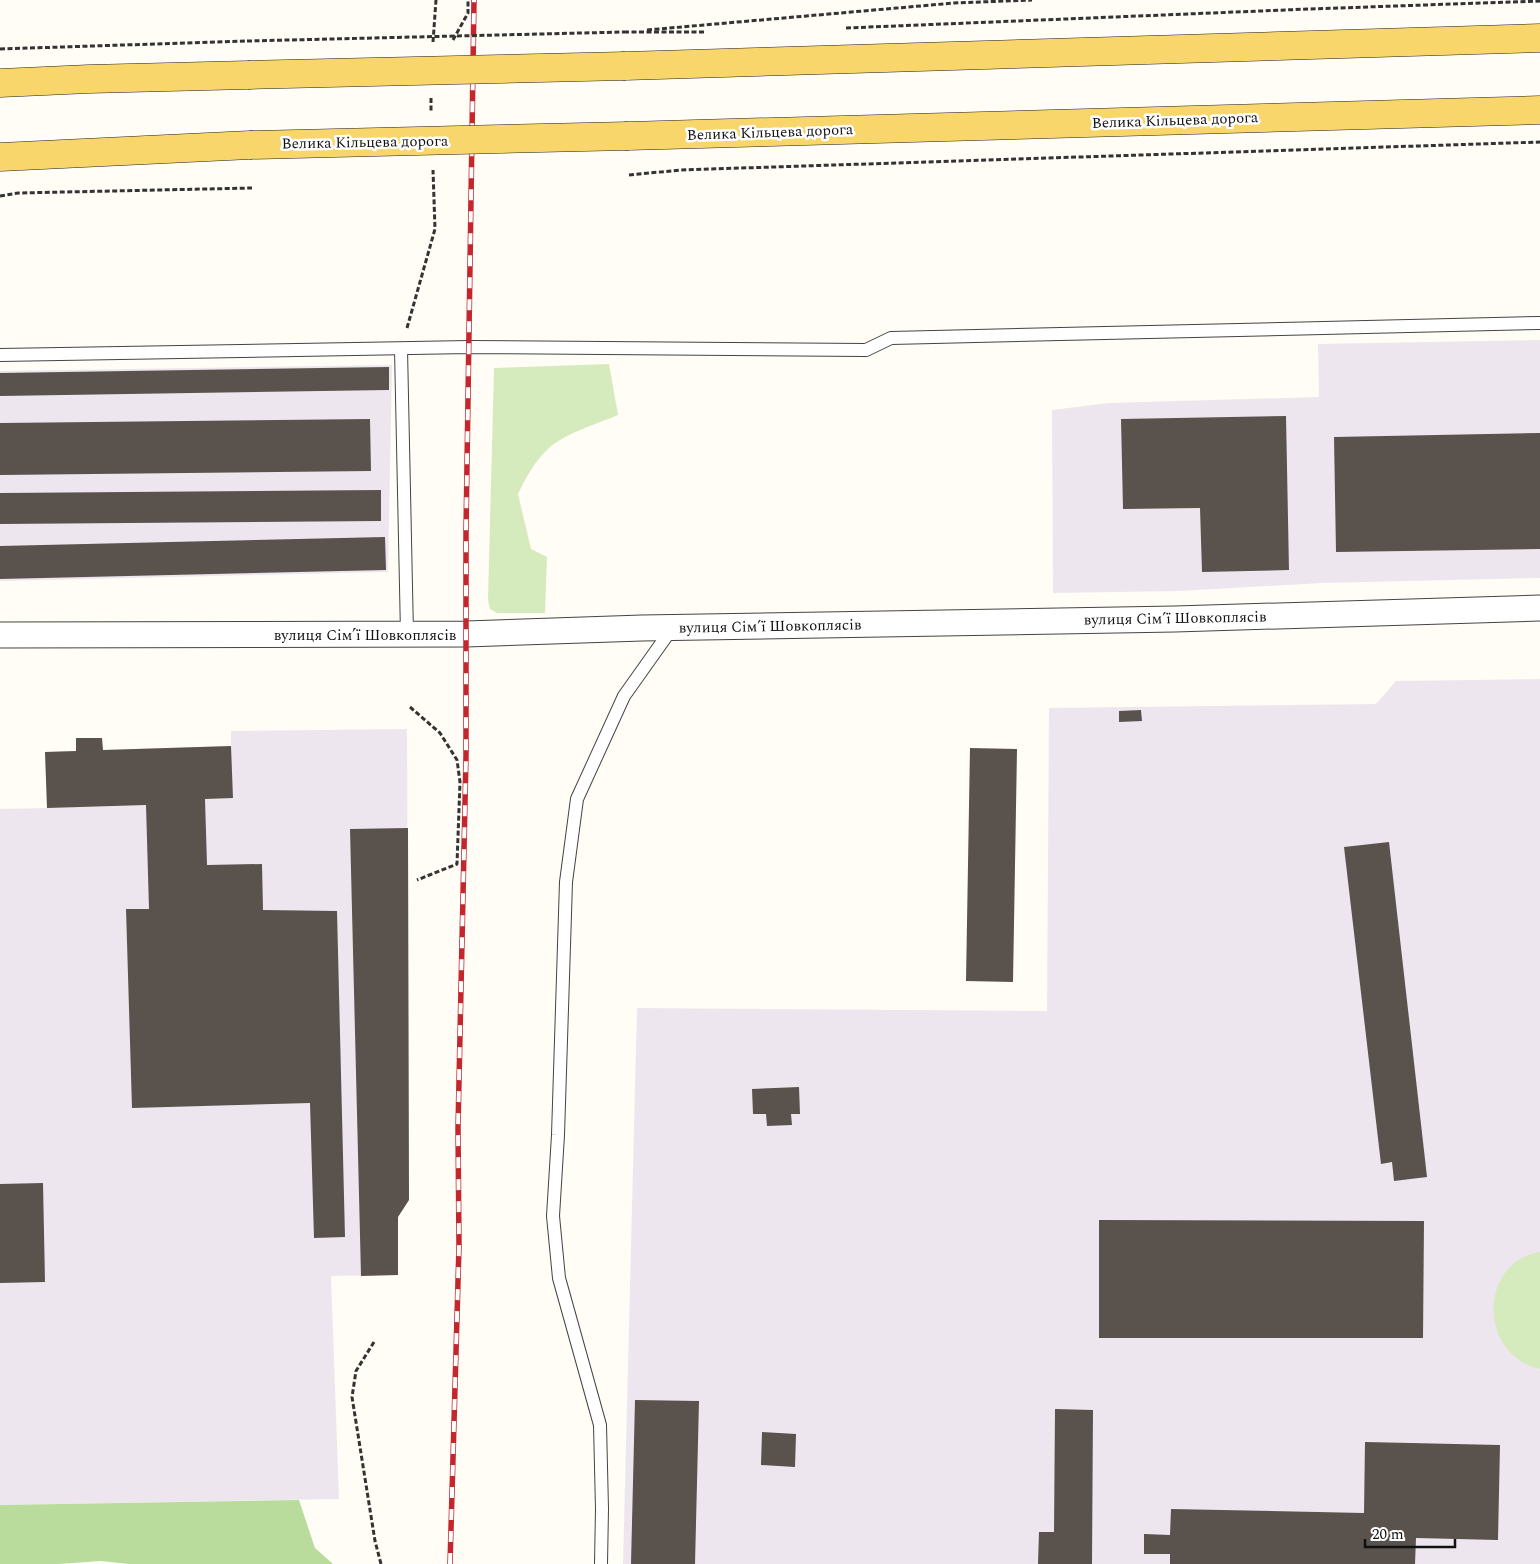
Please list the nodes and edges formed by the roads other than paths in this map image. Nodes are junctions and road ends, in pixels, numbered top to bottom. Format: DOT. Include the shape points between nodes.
graph roads {
  1 [pos="1540,38"];
  2 [pos="0,83"];
  3 [pos="1540,110"];
  4 [pos="0,157"];
  5 [pos="1540,323"];
  6 [pos="401,349"];
  7 [pos="0,355"];
  8 [pos="1540,608"];
  9 [pos="673,628"];
  10 [pos="407,634"];
  11 [pos="0,635"];
  12 [pos="601,1564"];
  1 -- 2 [label="main road, bridge"];
  3 -- 4 [label="main road, Велика Кільцева дорога, bridge" via="250,145"];
  5 -- 6 [label="lane" via="892,338 866,350"];
  6 -- 7 [label="lane"];
  6 -- 10 [label="lane"];
  8 -- 9 [label="street, вулиця Сімʼї Шовкоплясів" via="1175,619"];
  9 -- 10 [label="street, вулиця Сімʼї Шовкоплясів"];
  9 -- 12 [label="lane" via="624,696 577,799 566,882 553,1216 559,1278 600,1425"];
  10 -- 11 [label="street, вулиця Сімʼї Шовкоплясів"];
}
